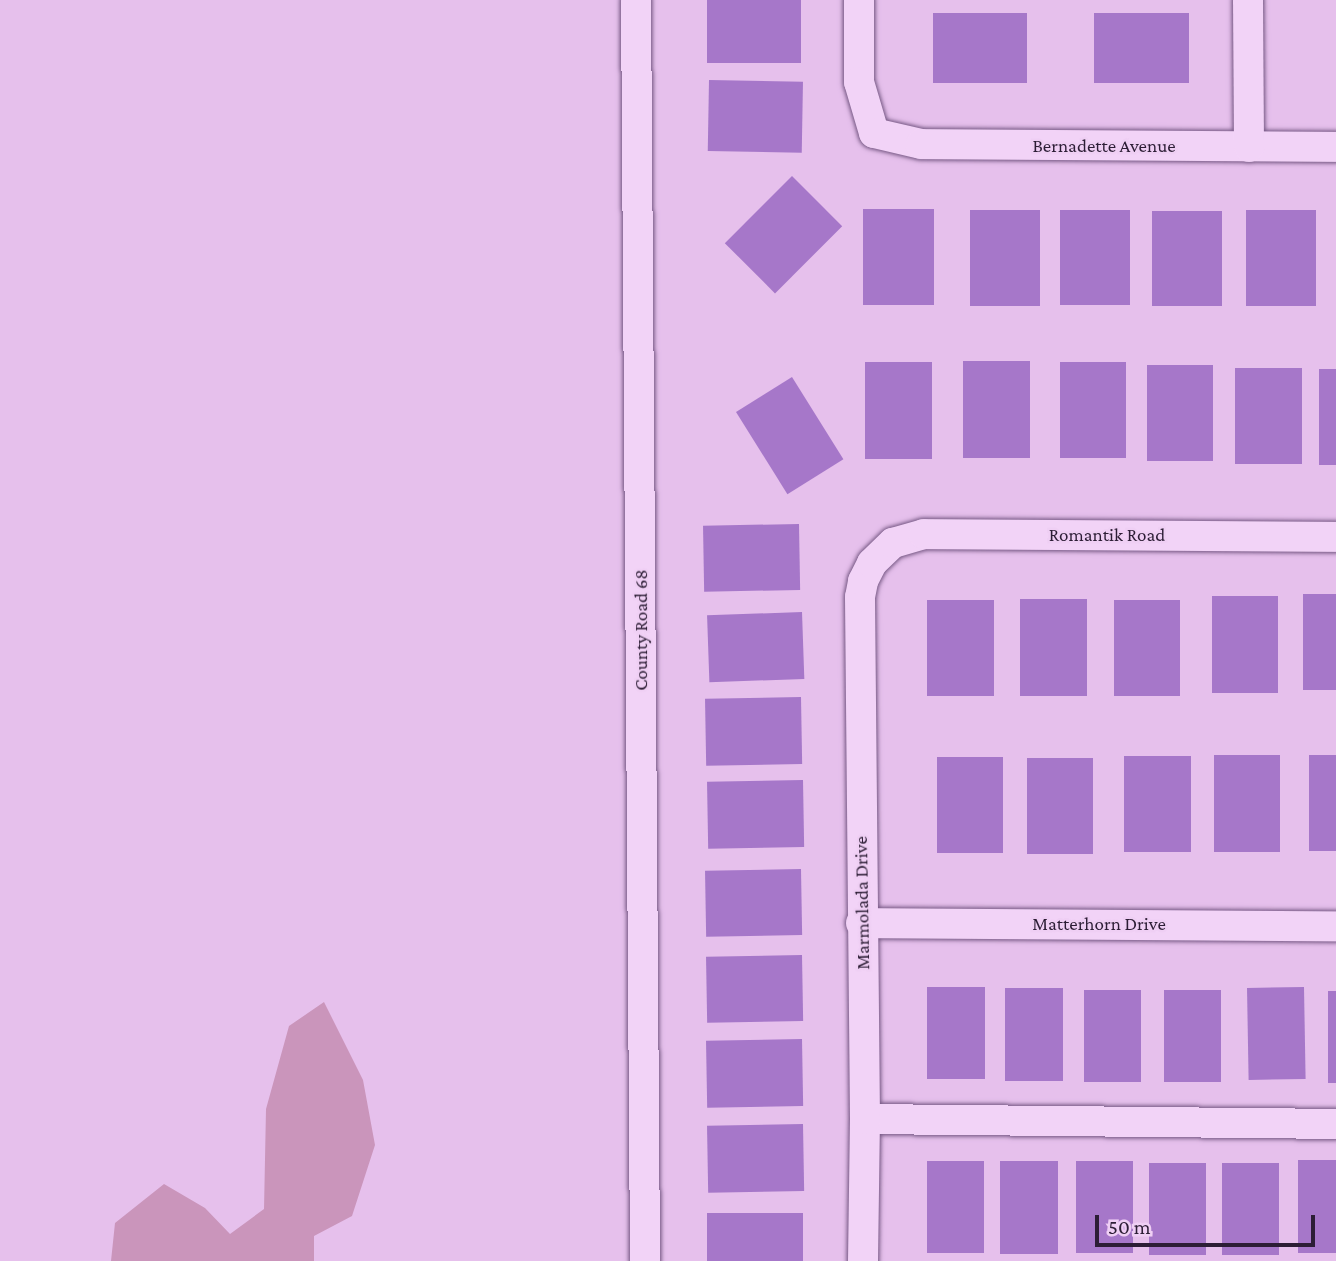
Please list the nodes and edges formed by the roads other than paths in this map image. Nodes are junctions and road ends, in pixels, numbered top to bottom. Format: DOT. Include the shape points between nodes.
graph roads {
  1 [pos="636,0"];
  2 [pos="859,0"];
  3 [pos="1248,0"];
  4 [pos="1249,147"];
  5 [pos="1336,148"];
  6 [pos="1336,537"];
  7 [pos="883,551"];
  8 [pos="861,923"];
  9 [pos="1336,926"];
  10 [pos="865,1119"];
  11 [pos="1336,1124"];
  12 [pos="645,1261"];
  13 [pos="863,1261"];
  1 -- 12 [label="street, County Road 68"];
  2 -- 4 [label="street, Bernadette Avenue" via="859,82 874,133 921,144"];
  3 -- 4 [label="street"];
  4 -- 5 [label="street, Bernadette Avenue"];
  6 -- 7 [label="street, Romantik Road" via="924,534 900,540"];
  7 -- 8 [label="street, Marmolada Drive" via="868,569 860,597"];
  8 -- 9 [label="street, Matterhorn Drive"];
  8 -- 10 [label="street, Marmolada Drive"];
  10 -- 11 [label="street"];
  10 -- 13 [label="street, Marmolada Drive"];
}
